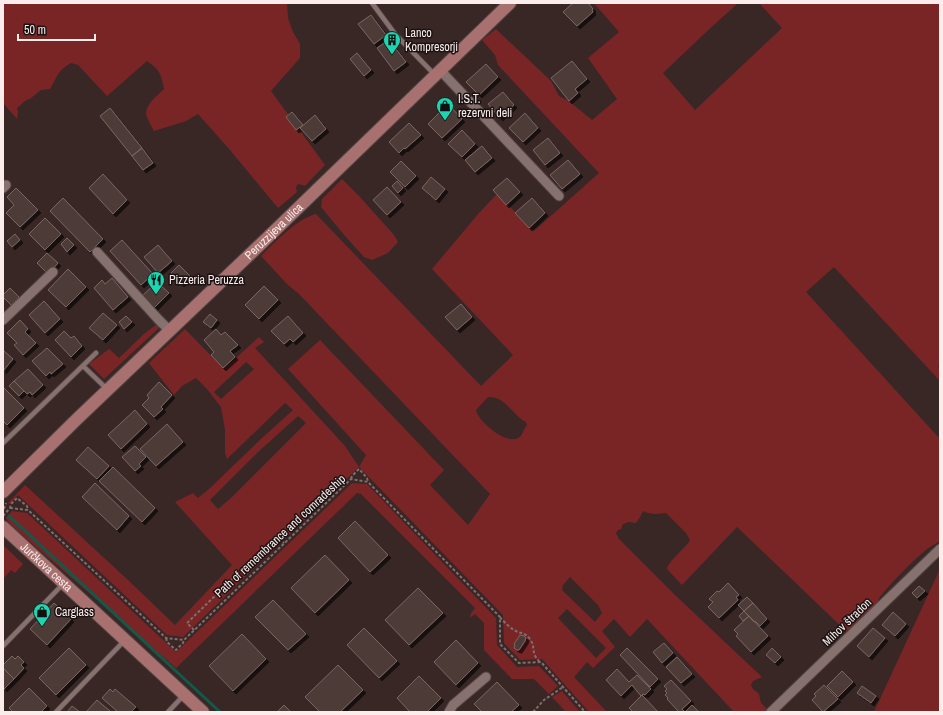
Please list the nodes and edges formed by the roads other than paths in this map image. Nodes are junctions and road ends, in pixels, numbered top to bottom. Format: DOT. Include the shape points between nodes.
graph roads {
  1 [pos="372,3"];
  2 [pos="510,3"];
  3 [pos="437,72"];
  4 [pos="559,196"];
  5 [pos="97,252"];
  6 [pos="53,272"];
  7 [pos="3,320"];
  8 [pos="170,331"];
  9 [pos="96,353"];
  10 [pos="84,366"];
  11 [pos="108,390"];
  12 [pos="3,443"];
  13 [pos="3,492"];
  14 [pos="4,521"];
  15 [pos="940,549"];
  16 [pos="64,583"];
  17 [pos="125,640"];
  18 [pos="3,646"];
  19 [pos="486,677"];
  20 [pos="184,694"];
  21 [pos="56,712"];
  22 [pos="168,712"];
  23 [pos="203,712"];
  24 [pos="449,712"];
  25 [pos="771,712"];
  1 -- 3 [label="lane" via="395,34"];
  2 -- 3 [label="main road, Peruzzijeva ulica"];
  3 -- 4 [label="street"];
  3 -- 8 [label="main road, Peruzzijeva ulica"];
  5 -- 8 [label="street"];
  6 -- 7 [label="street"];
  8 -- 11 [label="main road, Peruzzijeva ulica"];
  9 -- 10 [label="lane"];
  10 -- 11 [label="lane"];
  10 -- 12 [label="lane"];
  11 -- 13 [label="main road, Peruzzijeva ulica"];
  14 -- 16 [label="main road, Jurčkova cesta"];
  15 -- 25 [label="street, Mihov štradon"];
  16 -- 17 [label="main road, Jurčkova cesta"];
  16 -- 18 [label="lane"];
  17 -- 20 [label="main road, Jurčkova cesta"];
  17 -- 21 [label="lane"];
  19 -- 24 [label="street"];
  20 -- 22 [label="lane"];
  20 -- 23 [label="main road, Jurčkova cesta"];
}
